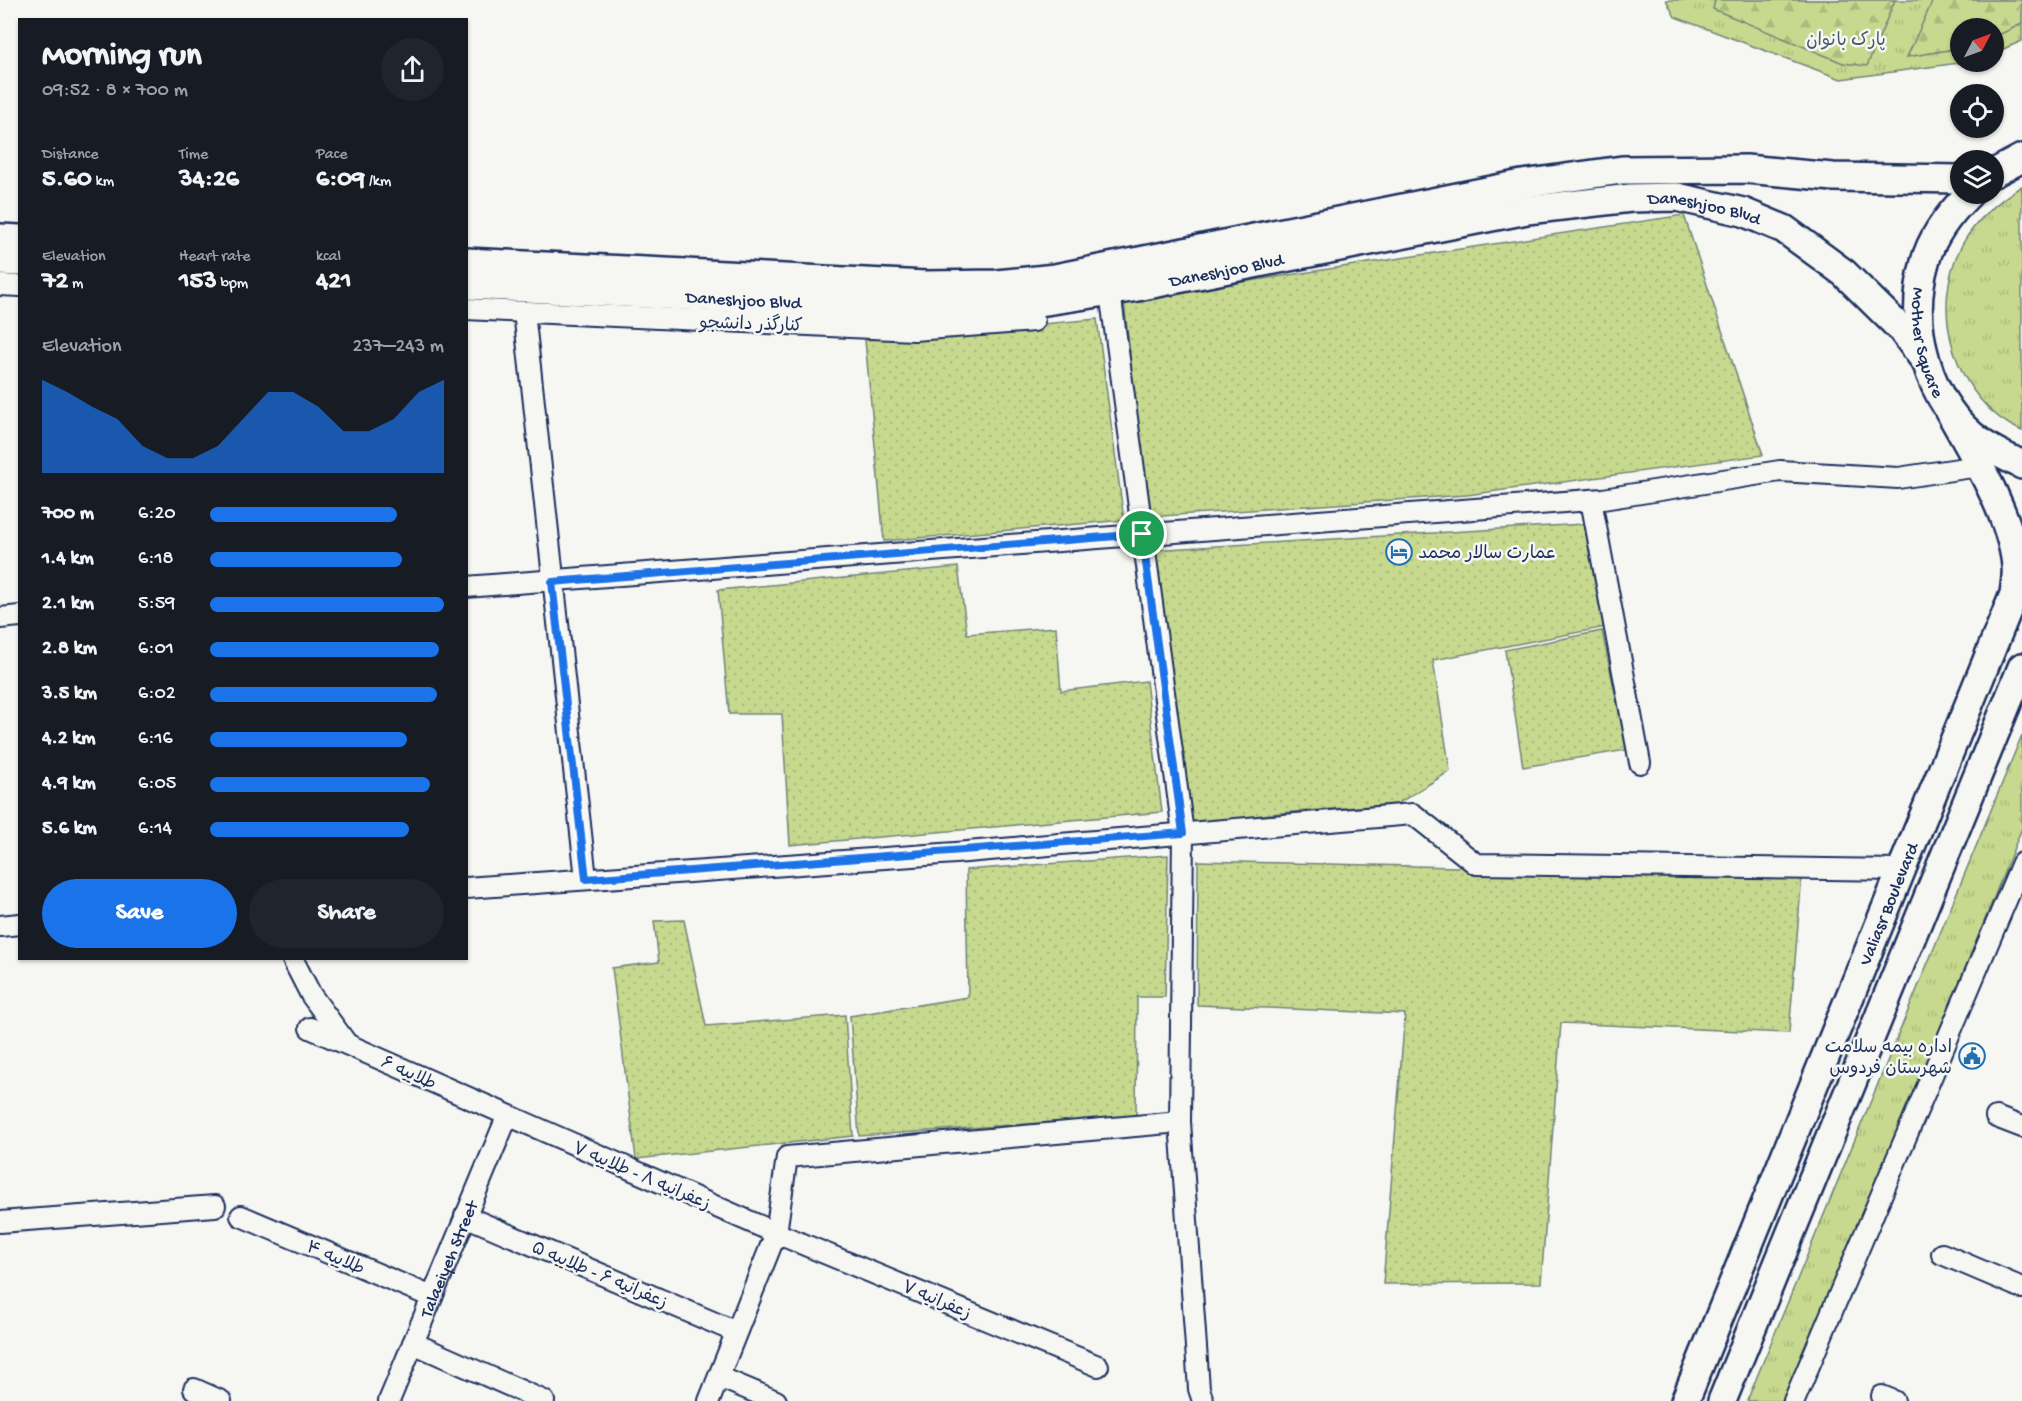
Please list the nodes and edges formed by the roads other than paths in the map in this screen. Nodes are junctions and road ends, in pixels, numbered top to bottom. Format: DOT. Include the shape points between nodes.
graph roads {
  1 [pos="2022,158"];
  2 [pos="2004,168"];
  3 [pos="1950,179"];
  4 [pos="1959,204"];
  5 [pos="0,238"];
  6 [pos="18,239"];
  7 [pos="0,261"];
  8 [pos="18,262"];
  9 [pos="468,262"];
  10 [pos="0,285"];
  11 [pos="468,285"];
  12 [pos="18,286"];
  13 [pos="1110,292"];
  14 [pos="468,309"];
  15 [pos="524,312"];
  16 [pos="1035,321"];
  17 [pos="1925,361"];
  18 [pos="1947,407"];
  19 [pos="2022,465"];
  20 [pos="1979,466"];
  21 [pos="1591,500"];
  22 [pos="1142,534"];
  23 [pos="552,582"];
  24 [pos="468,587"];
  25 [pos="18,616"];
  26 [pos="0,618"];
  27 [pos="2022,667"];
  28 [pos="1640,763"];
  29 [pos="1183,833"];
  30 [pos="2022,863"];
  31 [pos="1900,870"];
  32 [pos="586,879"];
  33 [pos="468,888"];
  34 [pos="18,924"];
  35 [pos="0,926"];
  36 [pos="293,960"];
  37 [pos="310,1028"];
  38 [pos="348,1045"];
  39 [pos="507,1117"];
  40 [pos="1996,1117"];
  41 [pos="1180,1122"];
  42 [pos="2022,1127"];
  43 [pos="216,1206"];
  44 [pos="241,1216"];
  45 [pos="465,1216"];
  46 [pos="0,1222"];
  47 [pos="776,1233"];
  48 [pos="1942,1254"];
  49 [pos="2022,1288"];
  50 [pos="432,1297"];
  51 [pos="736,1332"];
  52 [pos="413,1343"];
  53 [pos="1098,1366"];
  54 [pos="719,1377"];
  55 [pos="194,1389"];
  56 [pos="221,1401"];
  57 [pos="389,1401"];
  58 [pos="544,1401"];
  59 [pos="709,1401"];
  60 [pos="776,1401"];
  61 [pos="1203,1401"];
  62 [pos="1685,1401"];
  63 [pos="1722,1401"];
  64 [pos="1794,1401"];
  1 -- 2 [label="main road"];
  3 -- 9 [label="main road, Daneshjoo Blvd" via="1833,177 1746,169 1622,170 1522,184 1076,274 997,284 915,285"];
  4 -- 17 [label="main road, Mother Square" via="1947,216 1925,261 1917,311"];
  5 -- 6 [label="main road"];
  7 -- 8 [label="main road"];
  10 -- 12 [label="street"];
  11 -- 13 [label="main road, Daneshjoo Blvd" via="920,308 999,308"];
  13 -- 17 [label="main road, Daneshjoo Blvd" via="1527,210 1677,197 1743,212 1784,230 1844,273 1901,329"];
  13 -- 22 [label="street"];
  14 -- 15 [label="street, کنارگذر دانشجو"];
  15 -- 16 [label="street, کنارگذر دانشجو" via="914,330"];
  15 -- 23 [label="street"];
  17 -- 18 [label="main road, Mother Square"];
  18 -- 19 [label="main road, Mother Square" via="1981,442"];
  18 -- 20 [label="main road, Valiasr Boulevard"];
  20 -- 21 [label="street" via="1898,478 1780,471"];
  20 -- 31 [label="main road, Valiasr Boulevard" via="2005,525 2016,566 2014,594"];
  21 -- 22 [label="street"];
  21 -- 28 [label="street"];
  22 -- 23 [label="street"];
  22 -- 29 [label="street"];
  23 -- 24 [label="street"];
  23 -- 32 [label="street"];
  25 -- 26 [label="street"];
  27 -- 63 [label="main road, Valiasr Boulevard"];
  29 -- 31 [label="street" via="1413,814 1476,864"];
  29 -- 32 [label="street"];
  29 -- 41 [label="street"];
  30 -- 64 [label="street"];
  31 -- 62 [label="main road, Valiasr Boulevard"];
  32 -- 33 [label="street"];
  34 -- 35 [label="street"];
  36 -- 38 [label="street" via="311,995"];
  37 -- 38 [label="street, طلاییه ۶"];
  38 -- 39 [label="street, طلاییه ۶"];
  39 -- 45 [label="street, Talaeiyeh Street"];
  39 -- 47 [label="street, زعفرانیه ۸ - طلاییه ۷"];
  40 -- 42 [label="street"];
  41 -- 47 [label="street" via="787,1157"];
  41 -- 61 [label="street" via="1199,1389"];
  43 -- 46 [label="street"];
  44 -- 50 [label="street, طلاییه ۴"];
  45 -- 50 [label="street, Talaeiyeh Street"];
  45 -- 51 [label="street, زعفرانیه ۶ - طلاییه ۵"];
  47 -- 51 [label="street"];
  47 -- 53 [label="street, زعفرانیه ۷"];
  48 -- 49 [label="street"];
  50 -- 52 [label="street, Talaeiyeh Street"];
  51 -- 54 [label="street"];
  52 -- 57 [label="street, Talaeiyeh Street"];
  52 -- 58 [label="street"];
  54 -- 59 [label="street"];
  54 -- 60 [label="street"];
  55 -- 56 [label="street"];
}
